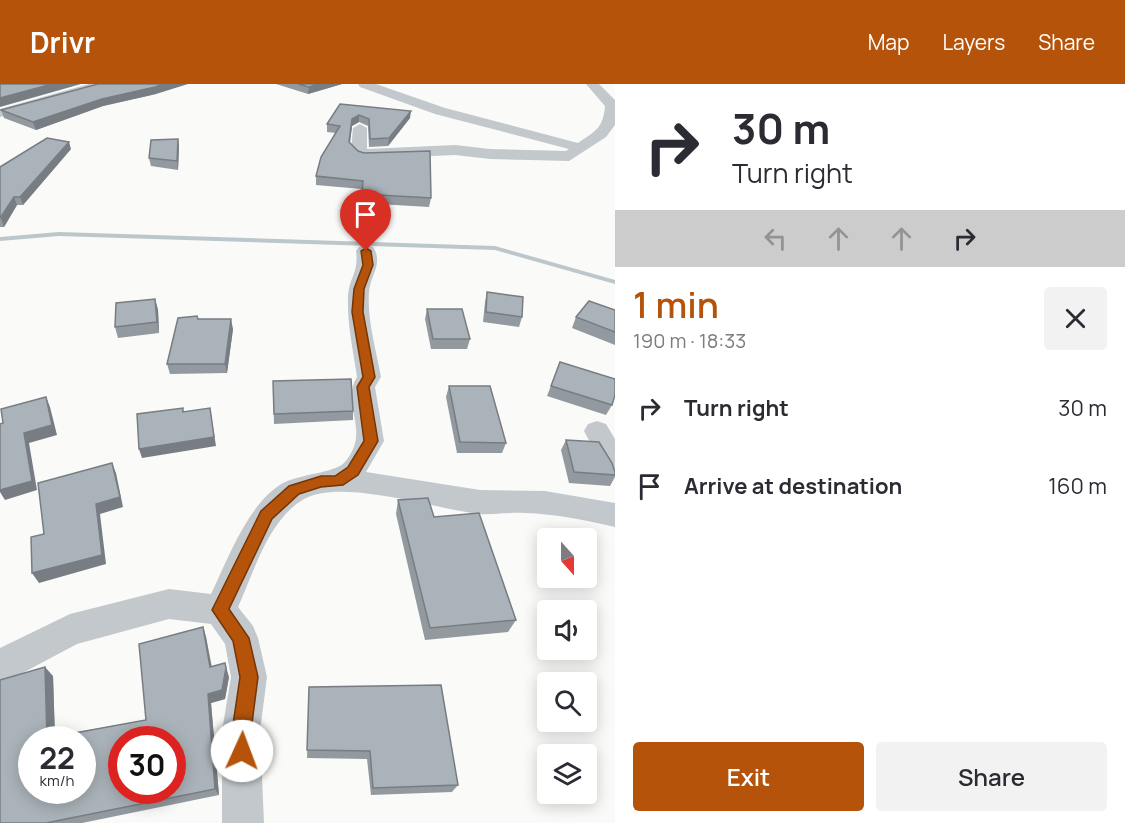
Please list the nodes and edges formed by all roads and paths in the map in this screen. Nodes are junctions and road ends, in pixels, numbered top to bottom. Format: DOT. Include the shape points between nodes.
graph roads {
  1 [pos="103,84"];
  2 [pos="364,84"];
  3 [pos="592,84"];
  4 [pos="0,113"];
  5 [pos="360,128"];
  6 [pos="582,148"];
  7 [pos="366,251"];
  8 [pos="597,431"];
  9 [pos="615,463"];
  10 [pos="338,482"];
  11 [pos="615,515"];
  12 [pos="220,610"];
  13 [pos="0,667"];
  14 [pos="243,823"];
  1 -- 4 [label="street"];
  2 -- 6 [label="street" via="449,113"];
  3 -- 6 [label="street" via="612,105 611,121"];
  5 -- 6 [label="street" via="359,150 363,154 455,150 569,156"];
  7 -- 10 [label="street" via="368,265 359,289 358,312 369,377 363,387 371,441 353,471"];
  8 -- 9 [label="street"];
  10 -- 11 [label="street" via="481,502 570,505"];
  10 -- 12 [label="street" via="321,481 294,490 266,515"];
  12 -- 13 [label="street" via="169,603 70,630"];
  12 -- 14 [label="street" via="241,638 249,677 242,731"];
}
